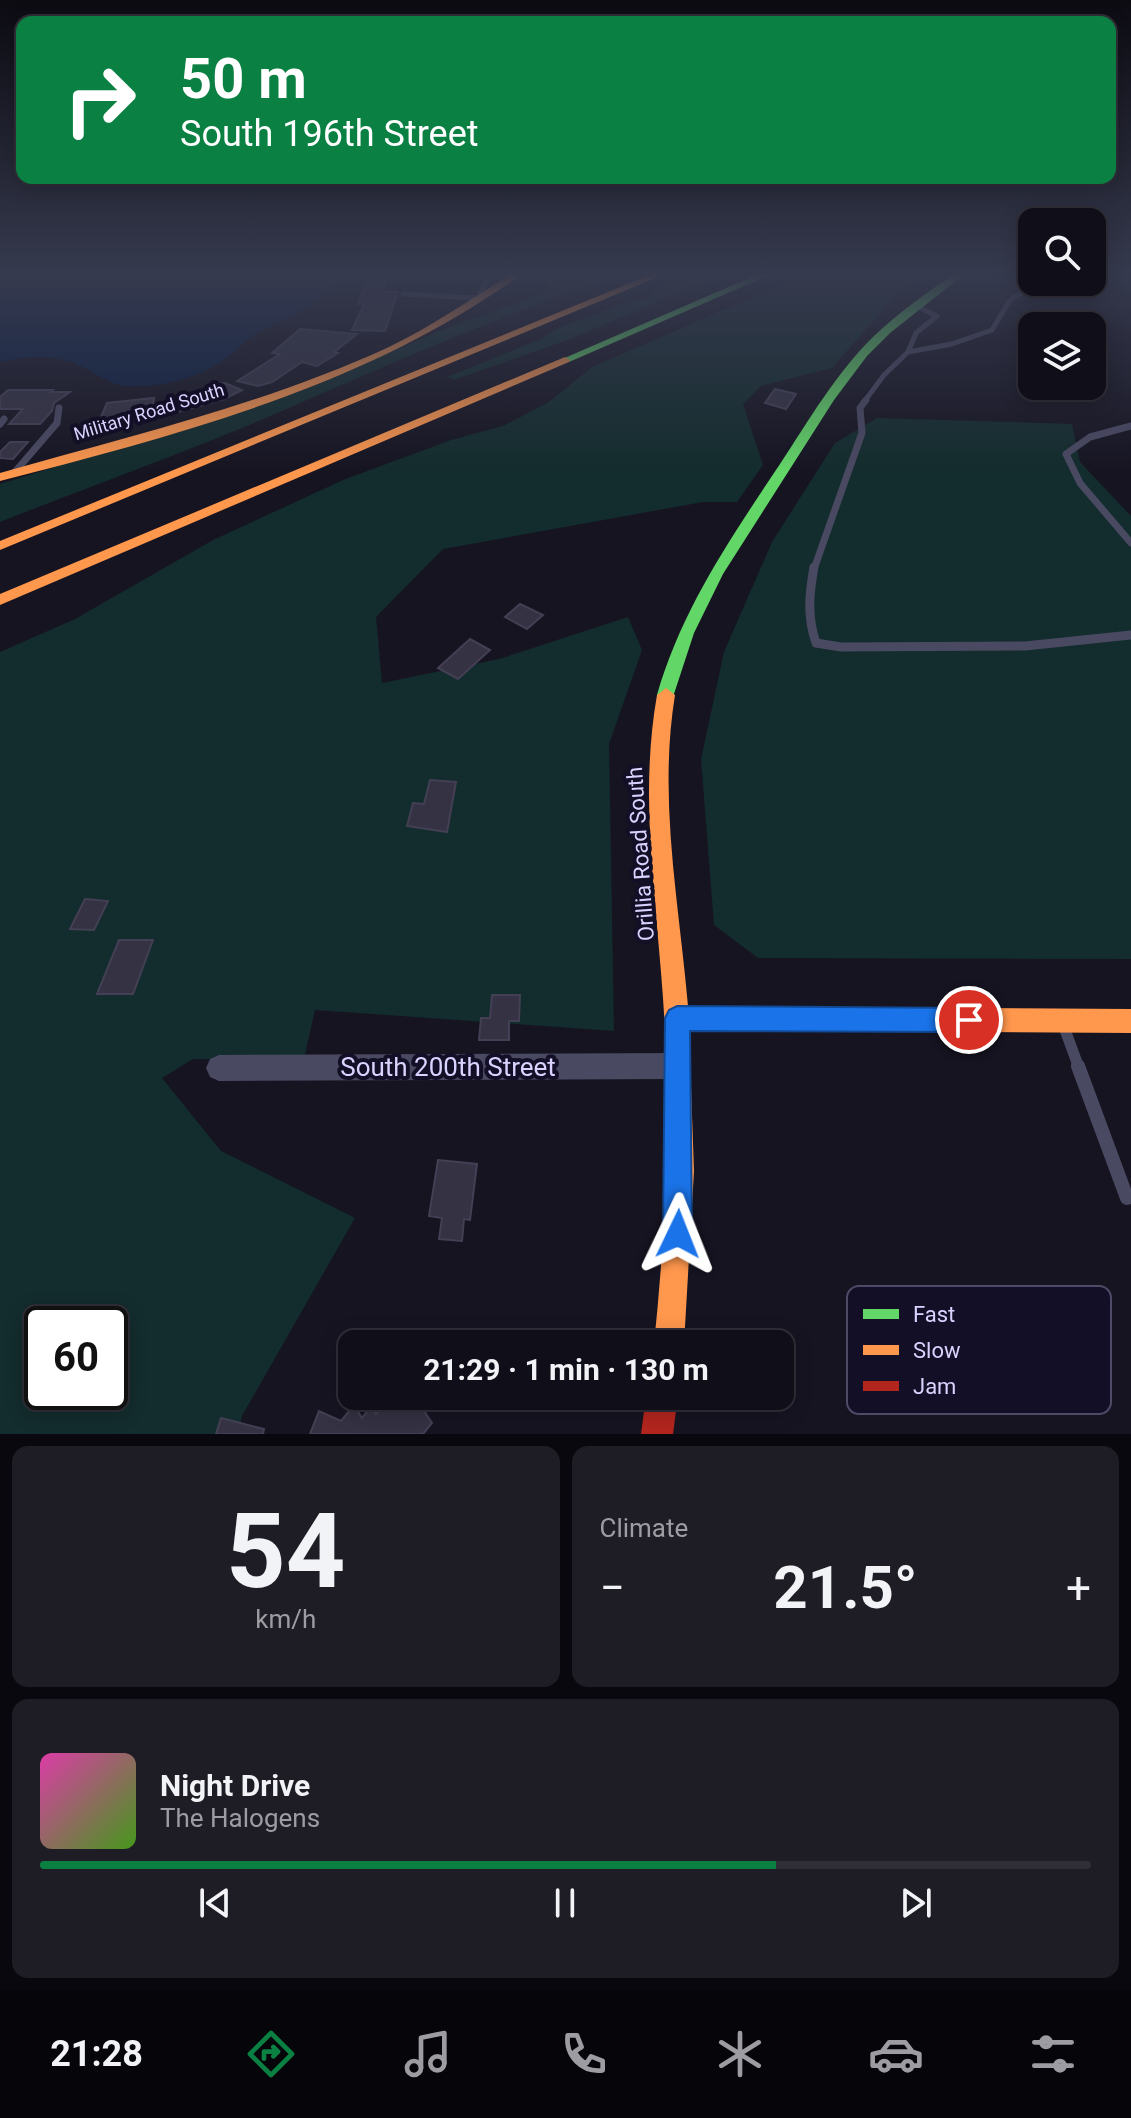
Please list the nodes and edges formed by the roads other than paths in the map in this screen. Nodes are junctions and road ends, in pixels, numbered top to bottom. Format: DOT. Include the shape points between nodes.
graph roads {
  1 [pos="410,339"];
  2 [pos="503,339"];
  3 [pos="614,339"];
  4 [pos="879,339"];
  5 [pos="914,339"];
  6 [pos="966,339"];
  7 [pos="908,352"];
  8 [pos="59,408"];
  9 [pos="1131,426"];
  10 [pos="7,475"];
  11 [pos="1131,543"];
  12 [pos="0,546"];
  13 [pos="0,600"];
  14 [pos="1131,635"];
  15 [pos="677,1018"];
  16 [pos="1061,1020"];
  17 [pos="1131,1021"];
  18 [pos="678,1066"];
  19 [pos="219,1068"];
  20 [pos="1127,1198"];
  21 [pos="671,1330"];
  22 [pos="660,1410"];
  23 [pos="657,1434"];
  1 -- 10 [label="main road, Military Road South" via="265,398"];
  2 -- 12 [label="main road"];
  3 -- 13 [label="main road"];
  4 -- 15 [label="main road, Orillia Road South" via="826,404 707,590 671,668 661,712 656,782"];
  5 -- 7 [label="lane"];
  6 -- 7 [label="lane"];
  7 -- 14 [label="lane" via="860,408 863,430 827,521 809,593 816,643 1025,646"];
  8 -- 10 [label="lane" via="57,423"];
  9 -- 11 [label="lane" via="1090,437 1066,454 1080,483"];
  15 -- 16 [label="main road"];
  15 -- 18 [label="main road, Orillia Road South"];
  16 -- 17 [label="main road"];
  16 -- 20 [label="lane"];
  18 -- 19 [label="street, South 200th Street"];
  18 -- 21 [label="main road, Orillia Road South" via="679,1203"];
  22 -- 23 [label="main road"];
}
